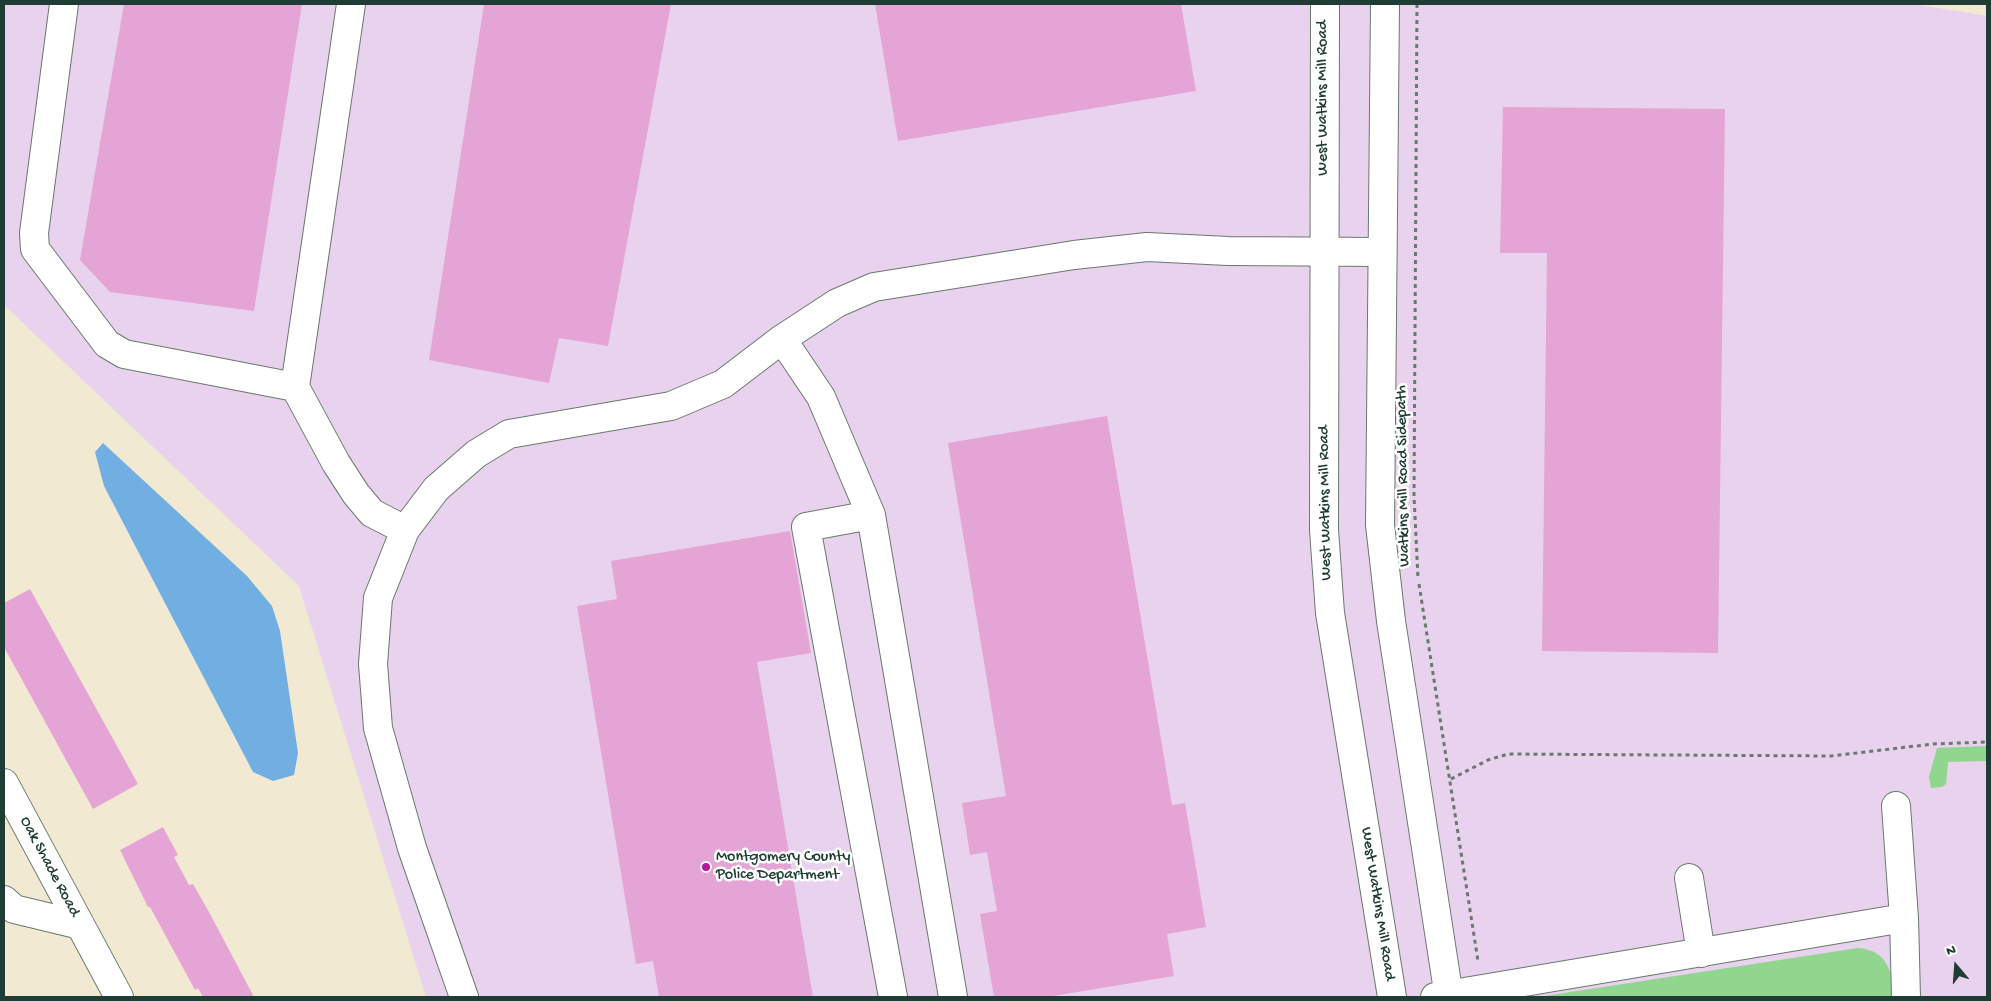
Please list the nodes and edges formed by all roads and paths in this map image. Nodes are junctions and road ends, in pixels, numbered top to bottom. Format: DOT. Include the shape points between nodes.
graph roads {
  1 [pos="64,4"];
  2 [pos="351,4"];
  3 [pos="1325,4"];
  4 [pos="1385,4"];
  5 [pos="1417,4"];
  6 [pos="1324,252"];
  7 [pos="1381,252"];
  8 [pos="782,339"];
  9 [pos="295,387"];
  10 [pos="871,515"];
  11 [pos="405,530"];
  12 [pos="1987,742"];
  13 [pos="1451,779"];
  14 [pos="4,783"];
  15 [pos="1896,806"];
  16 [pos="1689,878"];
  17 [pos="4,900"];
  18 [pos="1904,918"];
  19 [pos="80,925"];
  20 [pos="1476,944"];
  21 [pos="1701,953"];
  22 [pos="1444,996"];
  23 [pos="119,997"];
  24 [pos="464,997"];
  25 [pos="893,997"];
  26 [pos="953,997"];
  27 [pos="1392,997"];
  28 [pos="1906,997"];
  1 -- 9 [label="main road" via="34,233 36,249 107,344 124,354"];
  2 -- 9 [label="main road"];
  3 -- 6 [label="main road, West Watkins Mill Road"];
  4 -- 7 [label="main road"];
  5 -- 13 [label="path, Watkins Mill Road Sidepath" via="1415,542 1418,582"];
  6 -- 7 [label="main road"];
  6 -- 8 [label="main road" via="1147,247 1074,255 874,287 837,304"];
  6 -- 27 [label="main road, West Watkins Mill Road" via="1324,530 1330,613"];
  7 -- 22 [label="main road" via="1380,525"];
  8 -- 10 [label="main road" via="821,397"];
  8 -- 11 [label="main road" via="724,384 671,406 509,434 476,454 436,489"];
  9 -- 11 [label="main road" via="356,494 372,512"];
  10 -- 25 [label="main road" via="806,527"];
  10 -- 26 [label="main road"];
  11 -- 24 [label="main road" via="378,598 373,664 378,728 412,848"];
  12 -- 13 [label="path" via="1933,744 1831,756 1508,754 1488,760"];
  13 -- 20 [label="path, Watkins Mill Road Sidepath"];
  14 -- 19 [label="main road, Oak Shade Road"];
  15 -- 18 [label="main road"];
  16 -- 21 [label="main road"];
  17 -- 19 [label="main road, Oak Shade Road" via="14,909"];
  18 -- 21 [label="main road"];
  18 -- 28 [label="main road"];
  19 -- 23 [label="main road, Oak Shade Road"];
  21 -- 22 [label="main road"];
}
